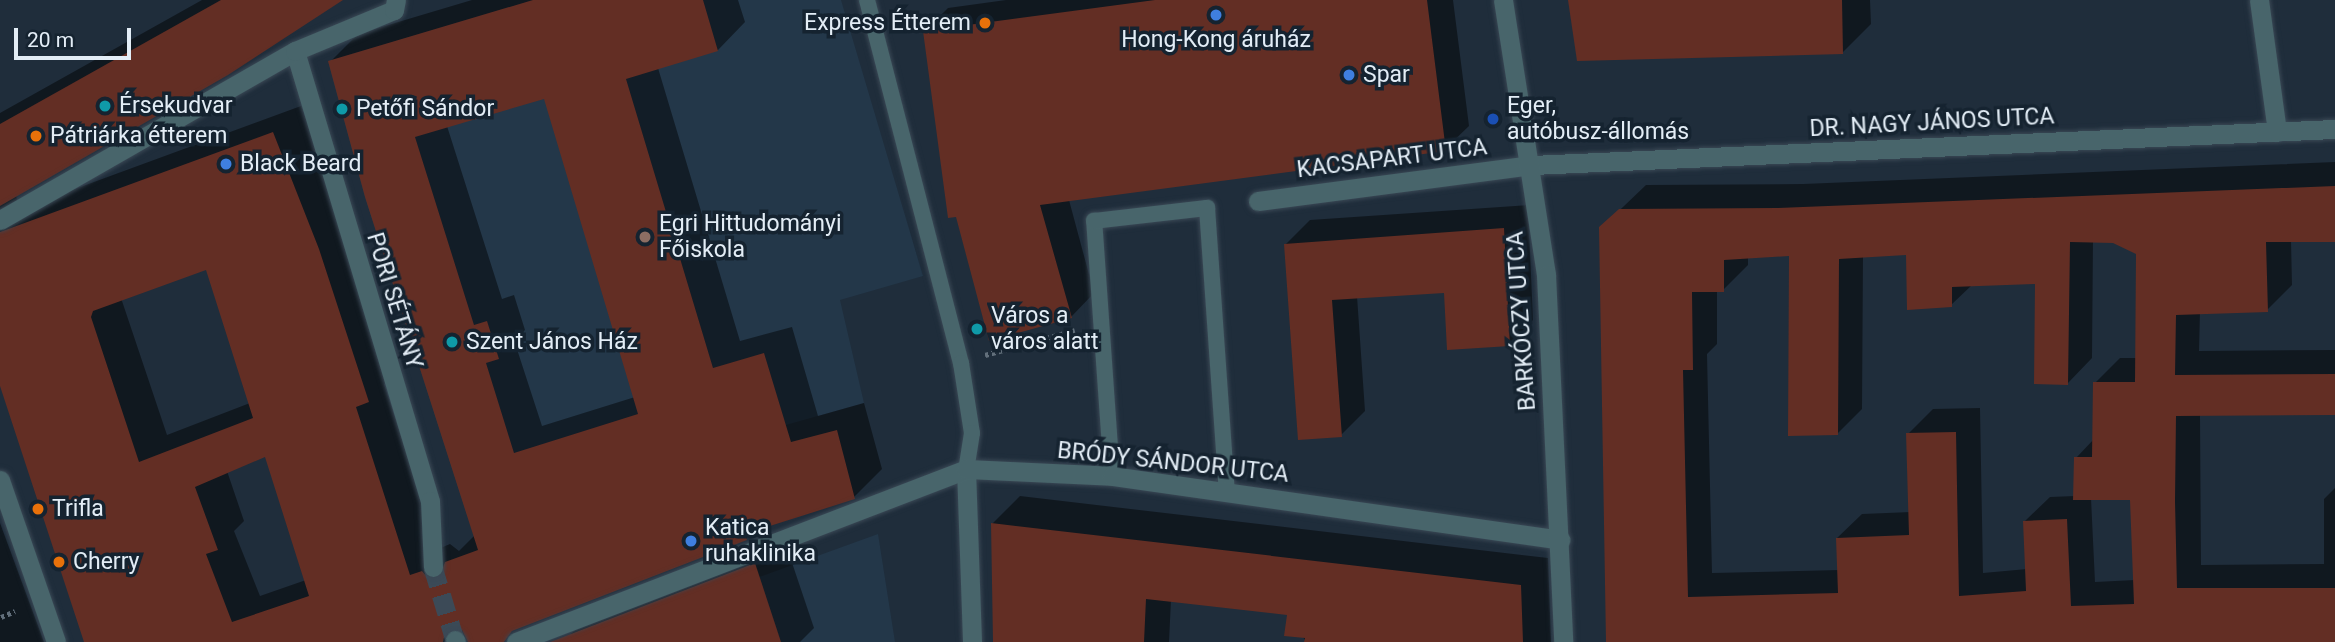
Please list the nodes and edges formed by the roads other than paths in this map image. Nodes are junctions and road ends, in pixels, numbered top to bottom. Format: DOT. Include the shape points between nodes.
graph roads {
  1 [pos="396,0"];
  2 [pos="867,0"];
  3 [pos="1503,0"];
  4 [pos="2259,0"];
  5 [pos="295,51"];
  6 [pos="2335,130"];
  7 [pos="2277,132"];
  8 [pos="1532,165"];
  9 [pos="1258,201"];
  10 [pos="0,220"];
  11 [pos="966,469"];
  12 [pos="1112,476"];
  13 [pos="0,480"];
  14 [pos="1227,491"];
  15 [pos="1560,540"];
  16 [pos="433,567"];
  17 [pos="56,642"];
  18 [pos="516,642"];
  19 [pos="972,642"];
  20 [pos="1563,642"];
  1 -- 5 [label="street" via="394,10"];
  2 -- 11 [label="lane" via="961,363 972,433"];
  3 -- 8 [label="street, BARKÓCZY UTCA"];
  4 -- 7 [label="street"];
  5 -- 10 [label="street"];
  5 -- 16 [label="street, PORI SÉTÁNY" via="430,501"];
  6 -- 7 [label="street, DR. NAGY JÁNOS UTCA"];
  7 -- 8 [label="street, DR. NAGY JÁNOS UTCA"];
  8 -- 9 [label="street, KACSAPART UTCA"];
  8 -- 15 [label="street, BARKÓCZY UTCA" via="1546,275"];
  11 -- 12 [label="street, BRÓDY SÁNDOR UTCA"];
  11 -- 18 [label="street, BRÓDY SÁNDOR UTCA"];
  11 -- 19 [label="street"];
  12 -- 14 [label="street, BRÓDY SÁNDOR UTCA"];
  12 -- 14 [label="lane" via="1094,221 1207,208"];
  13 -- 17 [label="street"];
  14 -- 15 [label="street, BRÓDY SÁNDOR UTCA"];
  15 -- 20 [label="street, BARKÓCZY UTCA"];
}
